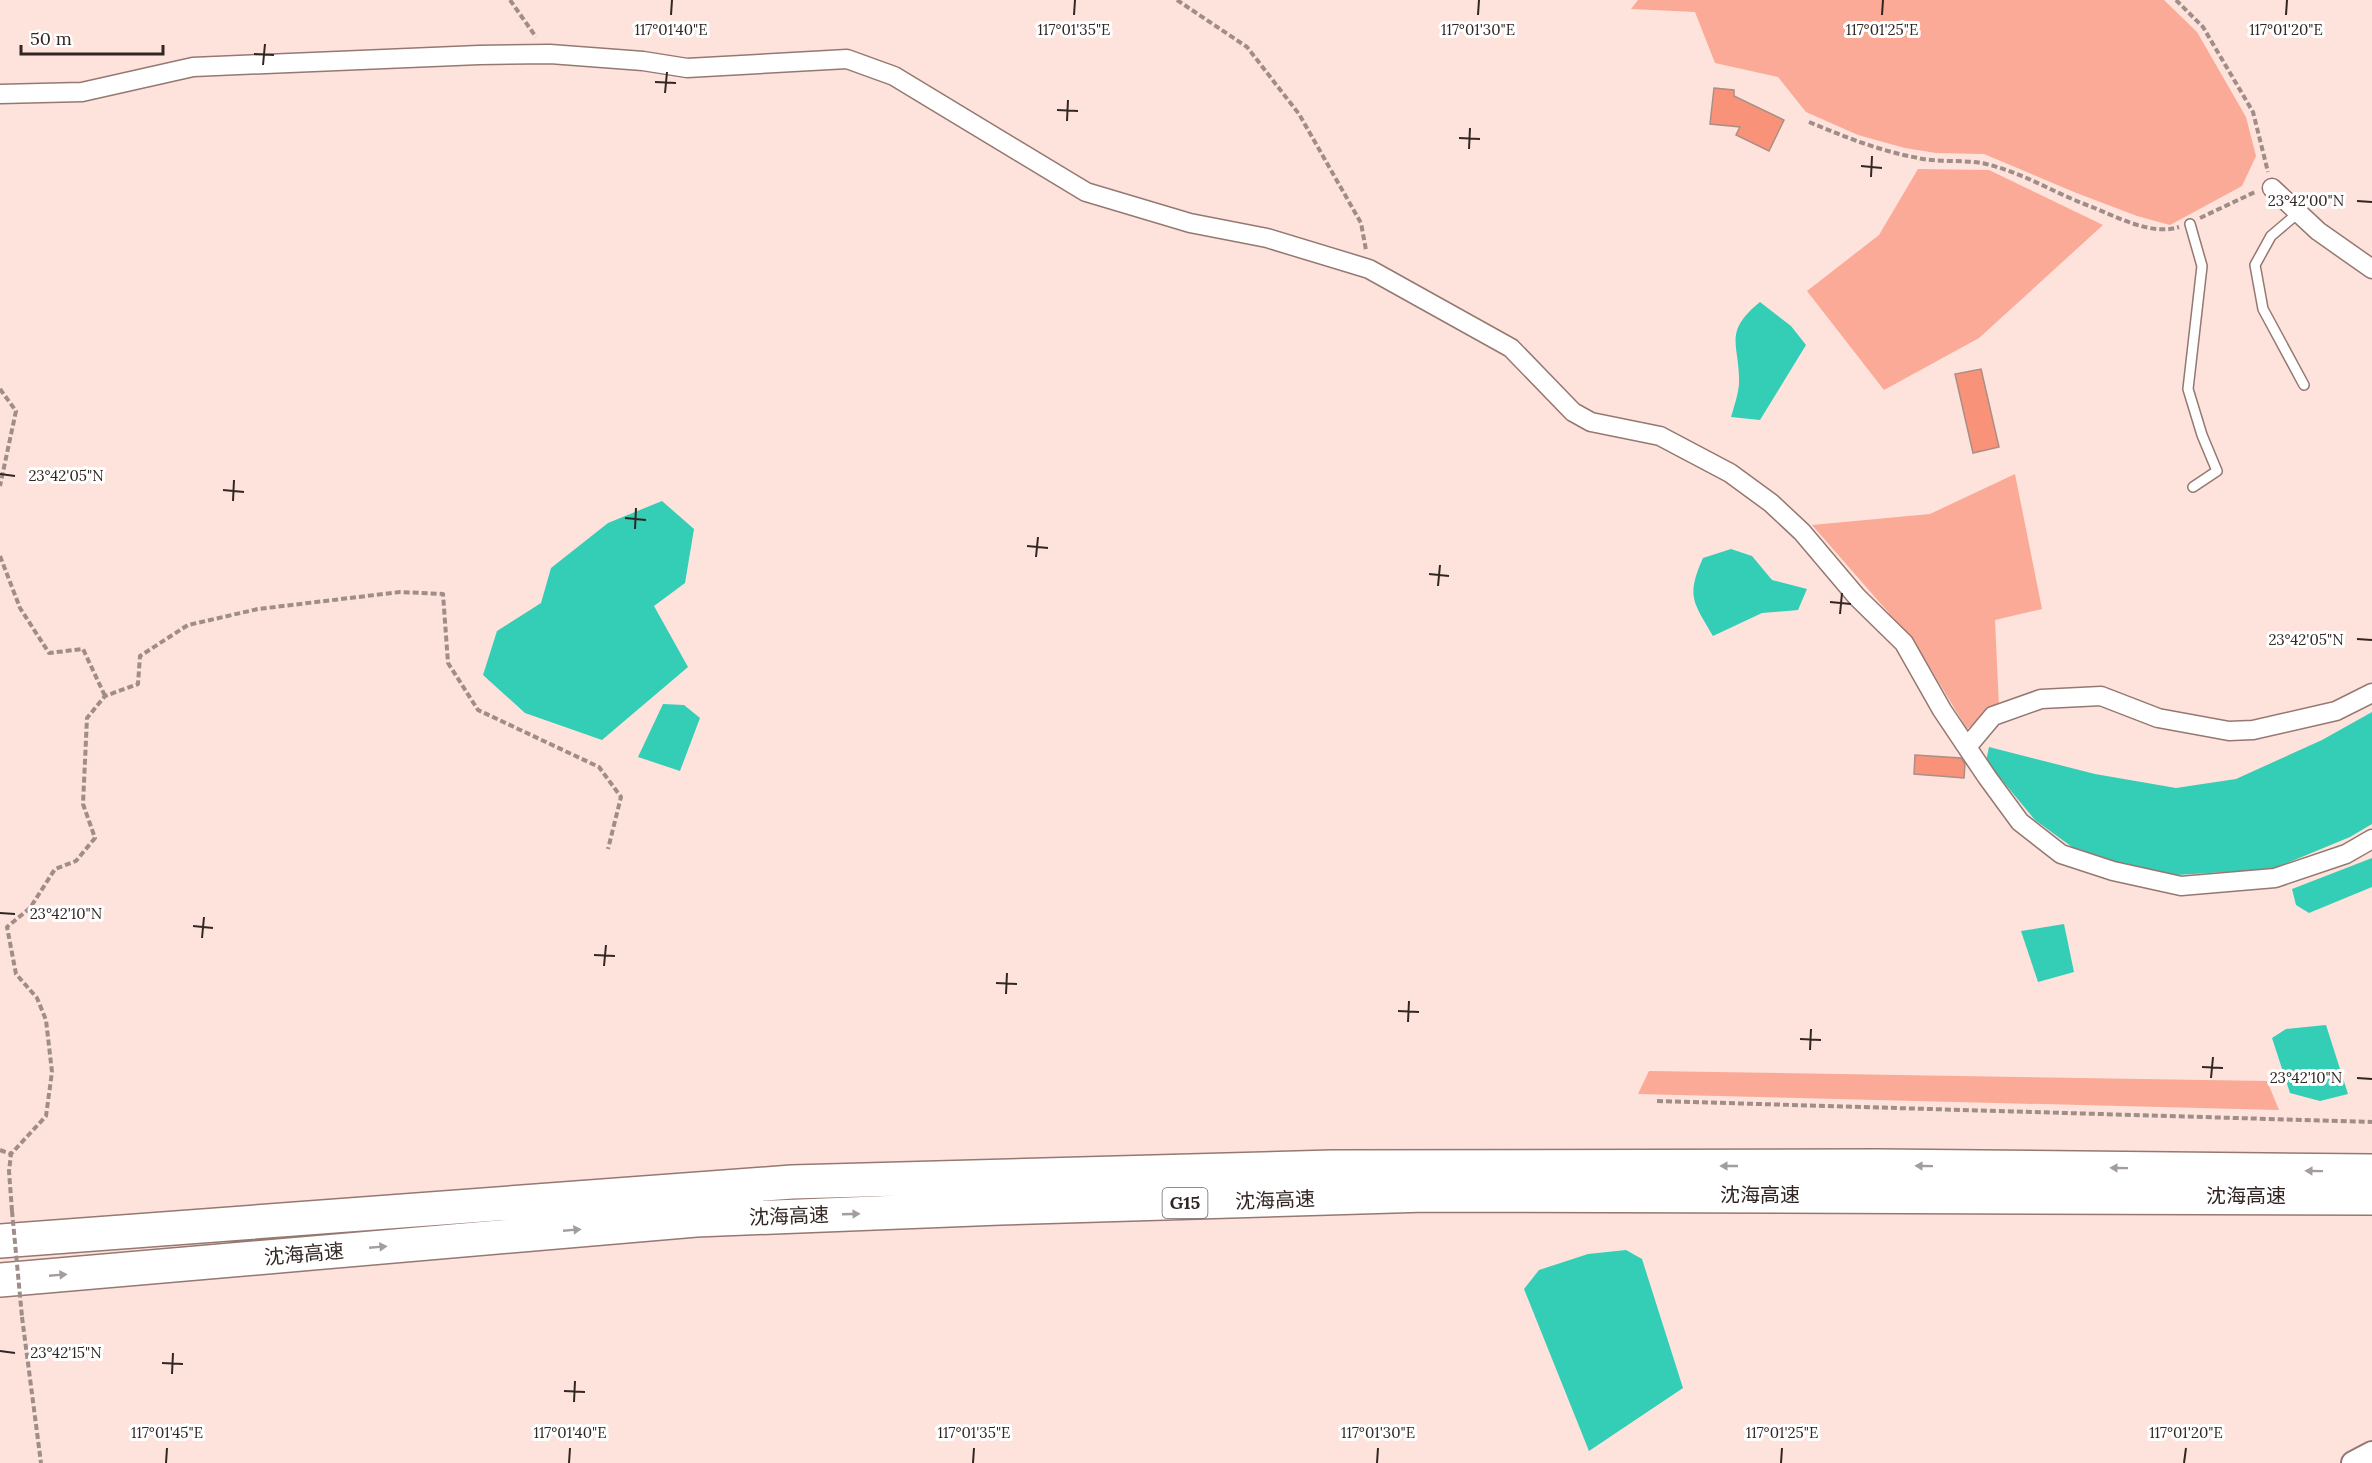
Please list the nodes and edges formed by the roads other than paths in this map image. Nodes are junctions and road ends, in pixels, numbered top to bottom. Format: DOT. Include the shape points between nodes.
graph roads {
  1 [pos="0,94"];
  2 [pos="2272,188"];
  3 [pos="2298,213"];
  4 [pos="2190,224"];
  5 [pos="2372,269"];
  6 [pos="2304,385"];
  7 [pos="2193,487"];
  8 [pos="2372,693"];
  9 [pos="1967,747"];
  10 [pos="2372,839"];
  11 [pos="2372,1171"];
  12 [pos="2372,1198"];
  13 [pos="0,1241"];
  14 [pos="0,1280"];
  15 [pos="2372,1453"];
  16 [pos="2353,1463"];
  1 -- 9 [label="street" via="82,92 193,68 550,54 687,68 846,59 894,76 1086,192 1190,223 1267,238 1369,269 1511,348 1572,412 1591,422 1660,435 1730,473 1802,532 1857,597 1904,643"];
  2 -- 3 [label="street"];
  3 -- 5 [label="street"];
  3 -- 6 [label="lane" via="2271,236 2255,265 2263,309"];
  4 -- 7 [label="lane" via="2202,266 2188,389 2217,471"];
  8 -- 9 [label="street" via="2336,711 2253,730 2229,731 2158,718 2101,696 2042,699 1993,717"];
  9 -- 10 [label="street" via="2020,822 2061,854 2113,871 2181,886 2276,878 2346,854"];
  11 -- 13 [label="highway, 沈海高速 / G15, one-way" via="1877,1166 1332,1167 827,1180"];
  14 -- 12 [label="highway, 沈海高速 / G15, one-way" via="696,1220 1011,1208 1426,1195"];
  15 -- 16 [label="street"];
}
